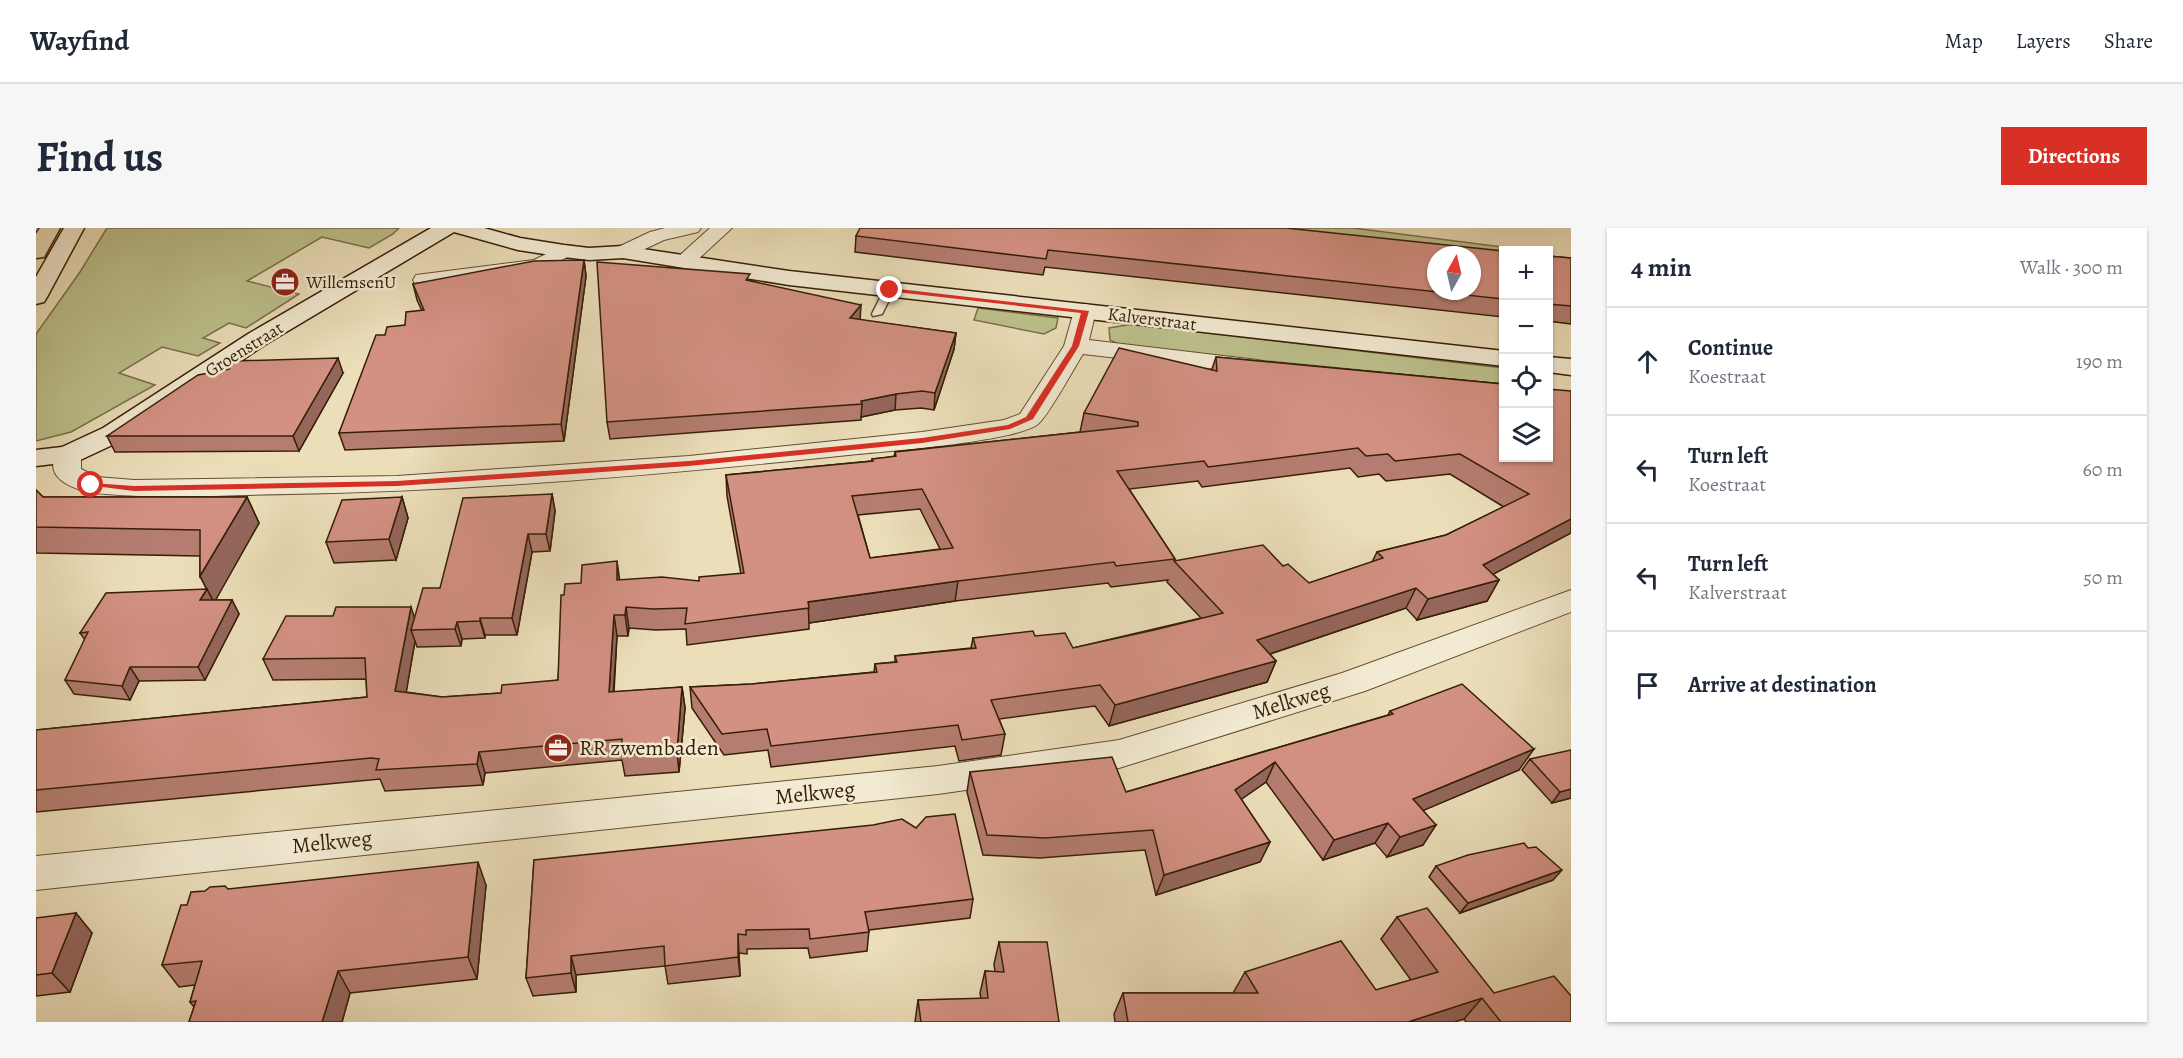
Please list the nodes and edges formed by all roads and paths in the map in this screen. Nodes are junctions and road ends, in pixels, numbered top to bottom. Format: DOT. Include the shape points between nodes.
graph roads {
  1 [pos="50,228"];
  2 [pos="74,228"];
  3 [pos="446,228"];
  4 [pos="461,228"];
  5 [pos="546,228"];
  6 [pos="691,228"];
  7 [pos="722,228"];
  8 [pos="564,251"];
  9 [pos="36,252"];
  10 [pos="623,252"];
  11 [pos="686,260"];
  12 [pos="424,280"];
  13 [pos="890,290"];
  14 [pos="36,297"];
  15 [pos="1085,311"];
  16 [pos="877,314"];
  17 [pos="1076,346"];
  18 [pos="1499,359"];
  19 [pos="1553,365"];
  20 [pos="1571,367"];
  21 [pos="1279,369"];
  22 [pos="68,455"];
  23 [pos="37,458"];
  24 [pos="1571,600"];
  25 [pos="36,873"];
  1 -- 9 [label="main road"];
  2 -- 14 [label="street"];
  3 -- 22 [label="street, Groenstraat" via="257,339 113,434"];
  4 -- 8 [label="street, Kalverstraat" via="518,244"];
  5 -- 10 [label="street, Kalverstraat" via="602,241"];
  6 -- 10 [label="street" via="657,236"];
  7 -- 11 [label="street"];
  8 -- 10 [label="street, Kalverstraat"];
  8 -- 12 [label="street" via="539,266"];
  10 -- 11 [label="street, Kalverstraat"];
  11 -- 13 [label="street, Kalverstraat"];
  13 -- 15 [label="street, Kalverstraat"];
  13 -- 16 [label="lane"];
  15 -- 17 [label="street"];
  15 -- 18 [label="street, Kalverstraat"];
  17 -- 21 [label="street, Kalverstraat"];
  17 -- 22 [label="street" via="1029,419 1010,427 922,440 689,464 374,484 134,488 91,485 67,473"];
  19 -- 20 [label="street"];
  22 -- 23 [label="street, Groenstraat"];
  24 -- 25 [label="street, Melkweg" via="1353,682 1119,754 938,780"];
}
